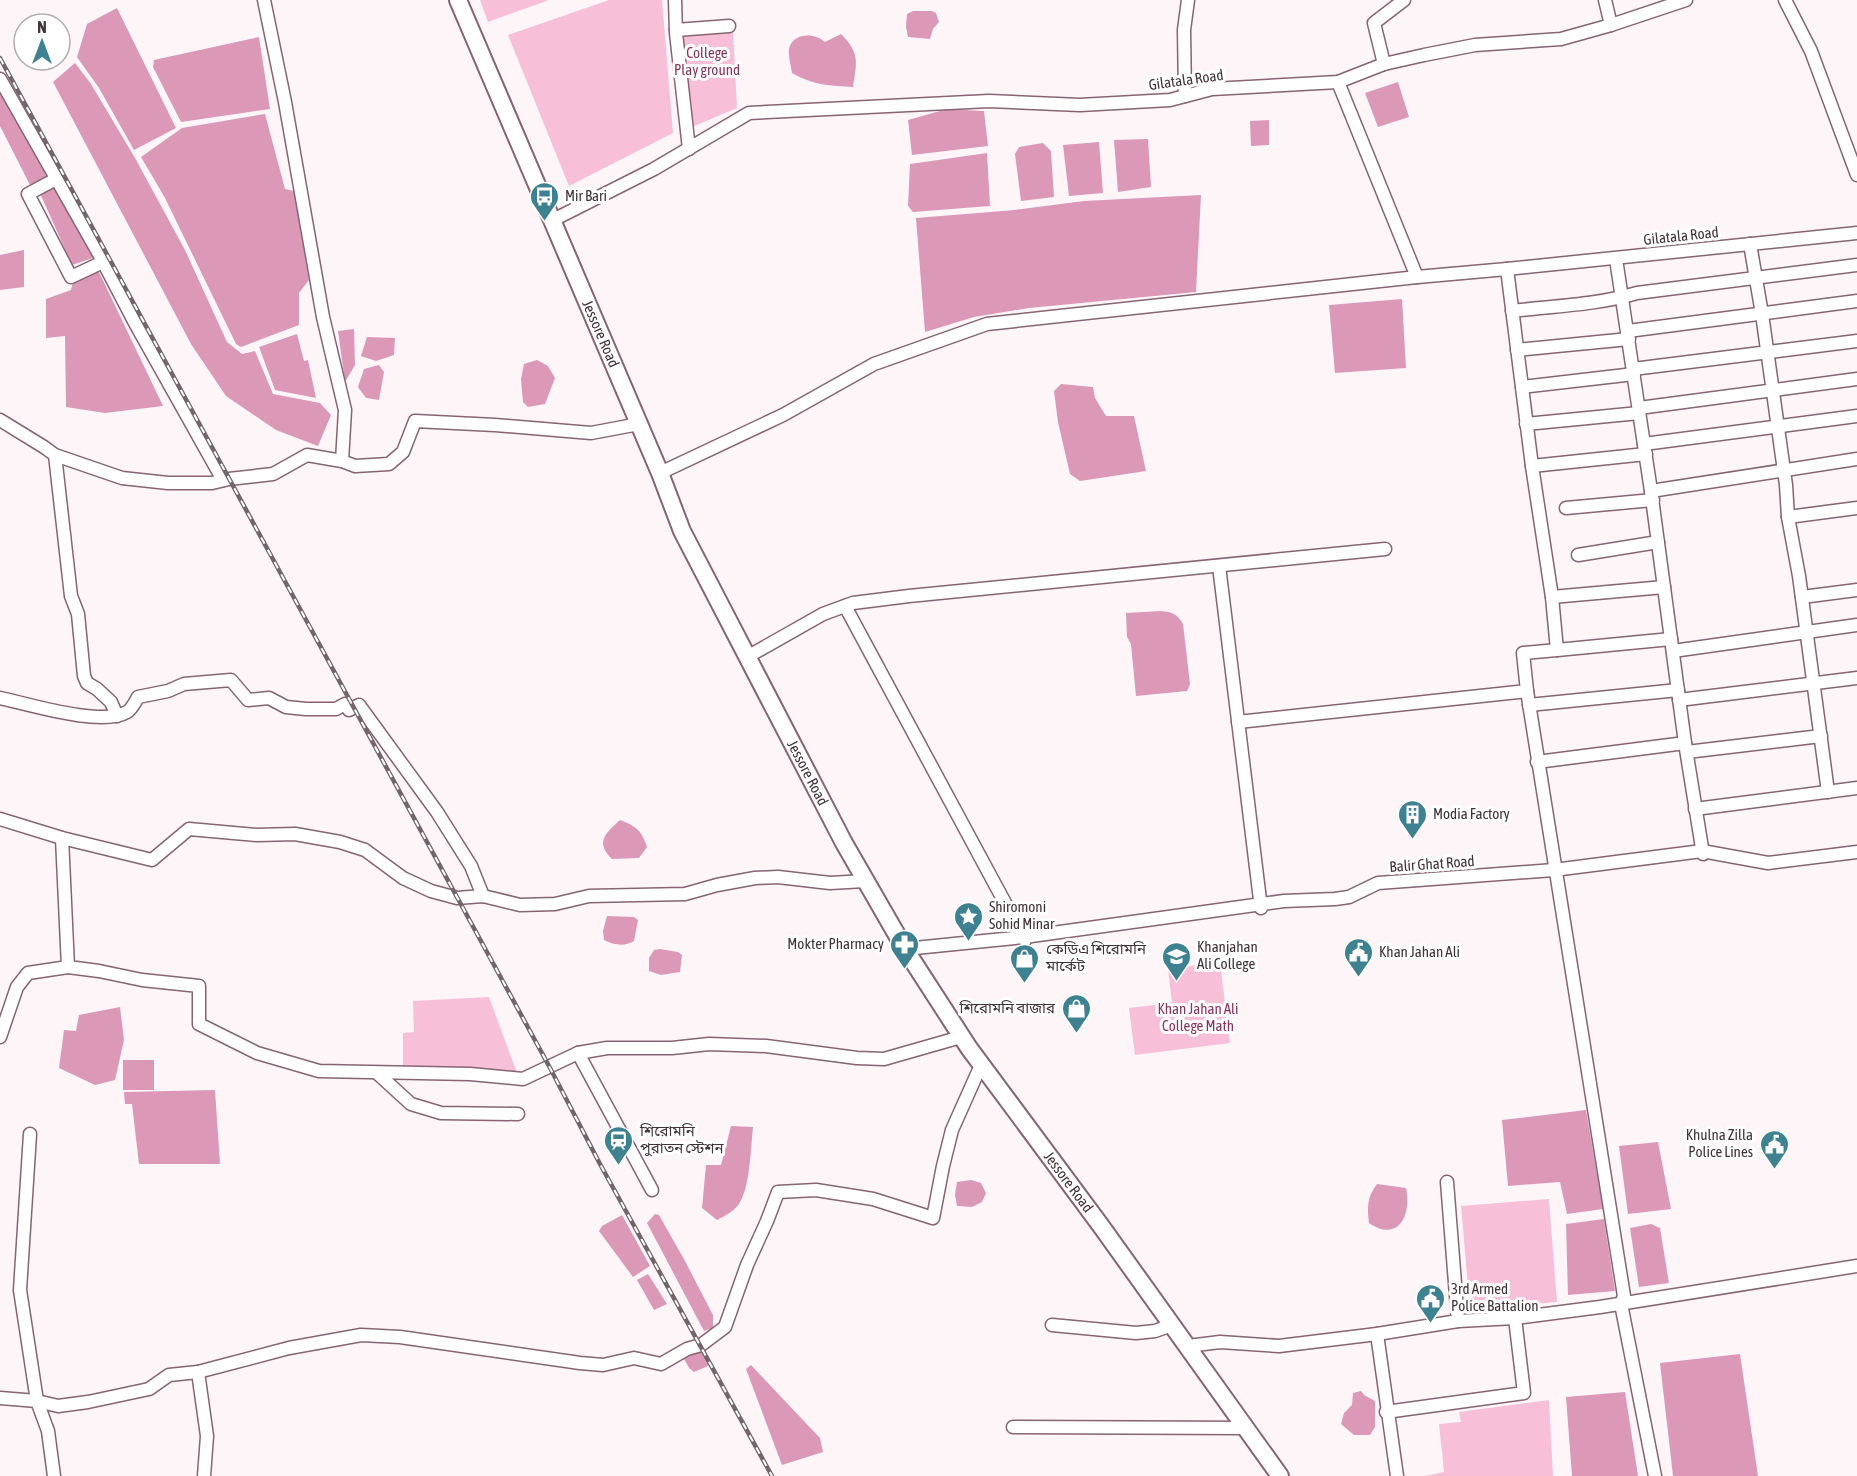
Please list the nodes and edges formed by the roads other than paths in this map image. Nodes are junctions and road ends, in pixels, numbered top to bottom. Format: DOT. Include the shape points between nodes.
graph roads {
  1 [pos="264,0"];
  2 [pos="458,0"];
  3 [pos="675,0"];
  4 [pos="1188,0"];
  5 [pos="1404,0"];
  6 [pos="1605,0"];
  7 [pos="1686,0"];
  8 [pos="1785,0"];
  9 [pos="1611,25"];
  10 [pos="729,26"];
  11 [pos="676,30"];
  12 [pos="1384,64"];
  13 [pos="0,79"];
  14 [pos="1338,82"];
  15 [pos="1185,96"];
  16 [pos="689,149"];
  17 [pos="1857,175"];
  18 [pos="56,179"];
  19 [pos="553,220"];
  20 [pos="1857,233"];
  21 [pos="1750,244"];
  22 [pos="1616,259"];
  23 [pos="103,262"];
  24 [pos="1857,265"];
  25 [pos="1508,269"];
  26 [pos="1417,277"];
  27 [pos="1756,277"];
  28 [pos="1622,298"];
  29 [pos="1857,301"];
  30 [pos="1512,311"];
  31 [pos="1762,314"];
  32 [pos="1628,335"];
  33 [pos="1857,341"];
  34 [pos="1517,350"];
  35 [pos="1768,354"];
  36 [pos="1633,372"];
  37 [pos="1857,379"];
  38 [pos="1522,387"];
  39 [pos="1773,389"];
  40 [pos="1639,410"];
  41 [pos="1857,416"];
  42 [pos="0,420"];
  43 [pos="639,423"];
  44 [pos="1526,424"];
  45 [pos="1778,426"];
  46 [pos="1645,449"];
  47 [pos="55,455"];
  48 [pos="1857,459"];
  49 [pos="342,461"];
  50 [pos="1532,466"];
  51 [pos="1784,471"];
  52 [pos="660,473"];
  53 [pos="223,480"];
  54 [pos="1652,495"];
  55 [pos="1566,508"];
  56 [pos="1857,508"];
  57 [pos="1788,517"];
  58 [pos="1658,542"];
  59 [pos="1385,549"];
  60 [pos="1578,555"];
  61 [pos="1219,566"];
  62 [pos="1664,587"];
  63 [pos="1857,590"];
  64 [pos="1552,597"];
  65 [pos="1802,597"];
  66 [pos="845,606"];
  67 [pos="1857,625"];
  68 [pos="1806,632"];
  69 [pos="1672,645"];
  70 [pos="1557,650"];
  71 [pos="747,657"];
  72 [pos="1857,678"];
  73 [pos="1814,684"];
  74 [pos="1527,691"];
  75 [pos="1679,695"];
  76 [pos="0,698"];
  77 [pos="1529,705"];
  78 [pos="117,716"];
  79 [pos="1238,722"];
  80 [pos="1821,736"];
  81 [pos="1686,747"];
  82 [pos="1538,762"];
  83 [pos="1857,788"];
  84 [pos="1828,792"];
  85 [pos="1695,809"];
  86 [pos="0,819"];
  87 [pos="62,838"];
  88 [pos="1702,853"];
  89 [pos="1857,854"];
  90 [pos="1554,872"];
  91 [pos="865,880"];
  92 [pos="483,896"];
  93 [pos="1261,906"];
  94 [pos="1025,938"];
  95 [pos="905,950"];
  96 [pos="68,967"];
  97 [pos="961,1036"];
  98 [pos="0,1037"];
  99 [pos="578,1053"];
  100 [pos="981,1065"];
  101 [pos="377,1073"];
  102 [pos="518,1114"];
  103 [pos="30,1134"];
  104 [pos="1447,1182"];
  105 [pos="652,1190"];
  106 [pos="1857,1266"];
  107 [pos="1621,1304"];
  108 [pos="1515,1318"];
  109 [pos="1458,1322"];
  110 [pos="1052,1325"];
  111 [pos="1173,1325"];
  112 [pos="1377,1334"];
  113 [pos="1188,1346"];
  114 [pos="198,1372"];
  115 [pos="0,1398"];
  116 [pos="37,1401"];
  117 [pos="1386,1412"];
  118 [pos="1012,1427"];
  119 [pos="1246,1428"];
  120 [pos="54,1476"];
  121 [pos="204,1476"];
  122 [pos="1280,1476"];
  123 [pos="1396,1476"];
  124 [pos="1655,1476"];
  1 -- 49 [label="street" via="323,318 345,410"];
  2 -- 19 [label="highway, Jessore Road"];
  3 -- 11 [label="street"];
  4 -- 15 [label="street" via="1184,30"];
  5 -- 12 [label="street" via="1374,23"];
  6 -- 9 [label="street"];
  7 -- 9 [label="street, Gilatala Road"];
  8 -- 17 [label="street" via="1811,51"];
  9 -- 12 [label="street, Gilatala Road" via="1561,39 1475,45"];
  10 -- 11 [label="street"];
  11 -- 16 [label="street"];
  12 -- 14 [label="street, Gilatala Road"];
  13 -- 18 [label="street"];
  14 -- 15 [label="street, Gilatala Road" via="1212,89"];
  14 -- 26 [label="street"];
  15 -- 16 [label="street, Gilatala Road" via="1080,105 989,101 749,113"];
  16 -- 19 [label="street, Gilatala Road"];
  18 -- 23 [label="street"];
  18 -- 23 [label="street" via="28,194 71,277"];
  19 -- 43 [label="highway, Jessore Road"];
  20 -- 21 [label="street, Gilatala Road"];
  21 -- 22 [label="street, Gilatala Road"];
  21 -- 27 [label="street"];
  22 -- 25 [label="street, Gilatala Road"];
  22 -- 28 [label="street"];
  23 -- 53 [label="street"];
  24 -- 27 [label="street"];
  25 -- 26 [label="street, Gilatala Road"];
  25 -- 30 [label="street"];
  26 -- 52 [label="street, Gilatala Road" via="987,324 874,364 783,416"];
  27 -- 28 [label="street"];
  27 -- 31 [label="street"];
  28 -- 30 [label="street"];
  28 -- 32 [label="street"];
  29 -- 31 [label="street"];
  30 -- 34 [label="street"];
  31 -- 32 [label="street"];
  31 -- 35 [label="street"];
  32 -- 34 [label="street"];
  32 -- 36 [label="street"];
  33 -- 35 [label="street"];
  34 -- 38 [label="street"];
  35 -- 36 [label="street"];
  35 -- 39 [label="street"];
  36 -- 38 [label="street"];
  36 -- 40 [label="street"];
  37 -- 39 [label="street"];
  38 -- 44 [label="street"];
  39 -- 40 [label="street"];
  39 -- 45 [label="street"];
  40 -- 44 [label="street"];
  40 -- 46 [label="street"];
  41 -- 45 [label="street"];
  42 -- 47 [label="street"];
  43 -- 49 [label="street" via="591,433 415,421 403,452 389,464 355,466"];
  43 -- 52 [label="highway, Jessore Road"];
  44 -- 50 [label="street"];
  45 -- 46 [label="street"];
  45 -- 51 [label="street"];
  46 -- 50 [label="street"];
  46 -- 54 [label="street"];
  47 -- 53 [label="street" via="122,478 168,483"];
  47 -- 78 [label="street" via="64,549 71,596 78,614 84,676 111,702"];
  48 -- 51 [label="street"];
  49 -- 53 [label="street" via="306,455 273,474"];
  50 -- 64 [label="street"];
  51 -- 54 [label="street"];
  51 -- 57 [label="street"];
  52 -- 71 [label="highway, Jessore Road" via="682,531"];
  54 -- 55 [label="street"];
  54 -- 58 [label="street"];
  56 -- 57 [label="street"];
  57 -- 65 [label="street"];
  58 -- 60 [label="street"];
  58 -- 62 [label="street"];
  59 -- 61 [label="street"];
  61 -- 66 [label="street" via="909,596"];
  61 -- 79 [label="street"];
  62 -- 64 [label="street"];
  62 -- 69 [label="street"];
  63 -- 65 [label="street"];
  64 -- 70 [label="street"];
  65 -- 68 [label="street"];
  66 -- 71 [label="street" via="823,614"];
  66 -- 94 [label="street"];
  67 -- 68 [label="street"];
  68 -- 69 [label="street"];
  68 -- 73 [label="street"];
  69 -- 70 [label="street"];
  69 -- 75 [label="street"];
  70 -- 74 [label="street" via="1522,653"];
  71 -- 91 [label="highway, Jessore Road"];
  72 -- 73 [label="street"];
  73 -- 75 [label="street"];
  73 -- 80 [label="street"];
  74 -- 77 [label="street"];
  74 -- 79 [label="street"];
  75 -- 77 [label="street"];
  75 -- 81 [label="street"];
  76 -- 78 [label="street" via="60,712"];
  77 -- 82 [label="street"];
  78 -- 92 [label="street" via="129,711 138,697 184,684 231,680 248,700 270,698 286,707 306,709 336,709 345,704 349,710 359,705 437,812 471,866"];
  79 -- 93 [label="street"];
  80 -- 81 [label="street"];
  80 -- 84 [label="street"];
  81 -- 82 [label="street"];
  81 -- 85 [label="street"];
  82 -- 90 [label="street"];
  83 -- 84 [label="street"];
  84 -- 85 [label="street"];
  85 -- 88 [label="street"];
  86 -- 87 [label="street"];
  87 -- 92 [label="street" via="152,860 189,829 295,834 365,850 403,878 431,891 457,898"];
  87 -- 96 [label="street"];
  88 -- 89 [label="street, Balir Ghat Road" via="1768,867"];
  88 -- 90 [label="street, Balir Ghat Road"];
  90 -- 93 [label="street, Balir Ghat Road" via="1379,886 1350,900"];
  90 -- 107 [label="street" via="1624,1296"];
  91 -- 92 [label="street" via="830,883 755,878 685,894 589,896 555,904 520,905"];
  91 -- 95 [label="highway, Jessore Road"];
  93 -- 94 [label="street, Balir Ghat Road"];
  94 -- 95 [label="street, Balir Ghat Road"];
  95 -- 97 [label="highway, Jessore Road"];
  96 -- 98 [label="street" via="28,973 17,987"];
  96 -- 101 [label="street" via="199,986 199,1024 257,1053 319,1071"];
  97 -- 99 [label="street" via="884,1059 709,1044 607,1048"];
  97 -- 100 [label="highway, Jessore Road"];
  99 -- 101 [label="street" via="523,1079"];
  99 -- 105 [label="street"];
  100 -- 111 [label="highway, Jessore Road"];
  100 -- 114 [label="street" via="952,1130 933,1218 873,1199 816,1190 778,1192 725,1327 701,1345 687,1348 661,1365 634,1358 603,1365 580,1363 361,1335 289,1348"];
  101 -- 102 [label="street" via="411,1104 441,1113"];
  103 -- 116 [label="street" via="20,1290"];
  104 -- 109 [label="street"];
  106 -- 107 [label="street"];
  107 -- 108 [label="street"];
  107 -- 124 [label="street"];
  108 -- 109 [label="street"];
  108 -- 117 [label="street" via="1524,1393"];
  109 -- 112 [label="street"];
  110 -- 111 [label="street" via="1136,1333"];
  111 -- 113 [label="highway, Jessore Road"];
  112 -- 113 [label="street" via="1279,1346 1220,1342"];
  112 -- 117 [label="street"];
  113 -- 119 [label="highway, Jessore Road"];
  114 -- 116 [label="street" via="169,1375 149,1389 88,1402 58,1406"];
  114 -- 121 [label="street" via="207,1436"];
  115 -- 116 [label="street"];
  116 -- 120 [label="street" via="48,1431"];
  117 -- 123 [label="street"];
  118 -- 119 [label="street"];
  119 -- 122 [label="highway, Jessore Road"];
}
